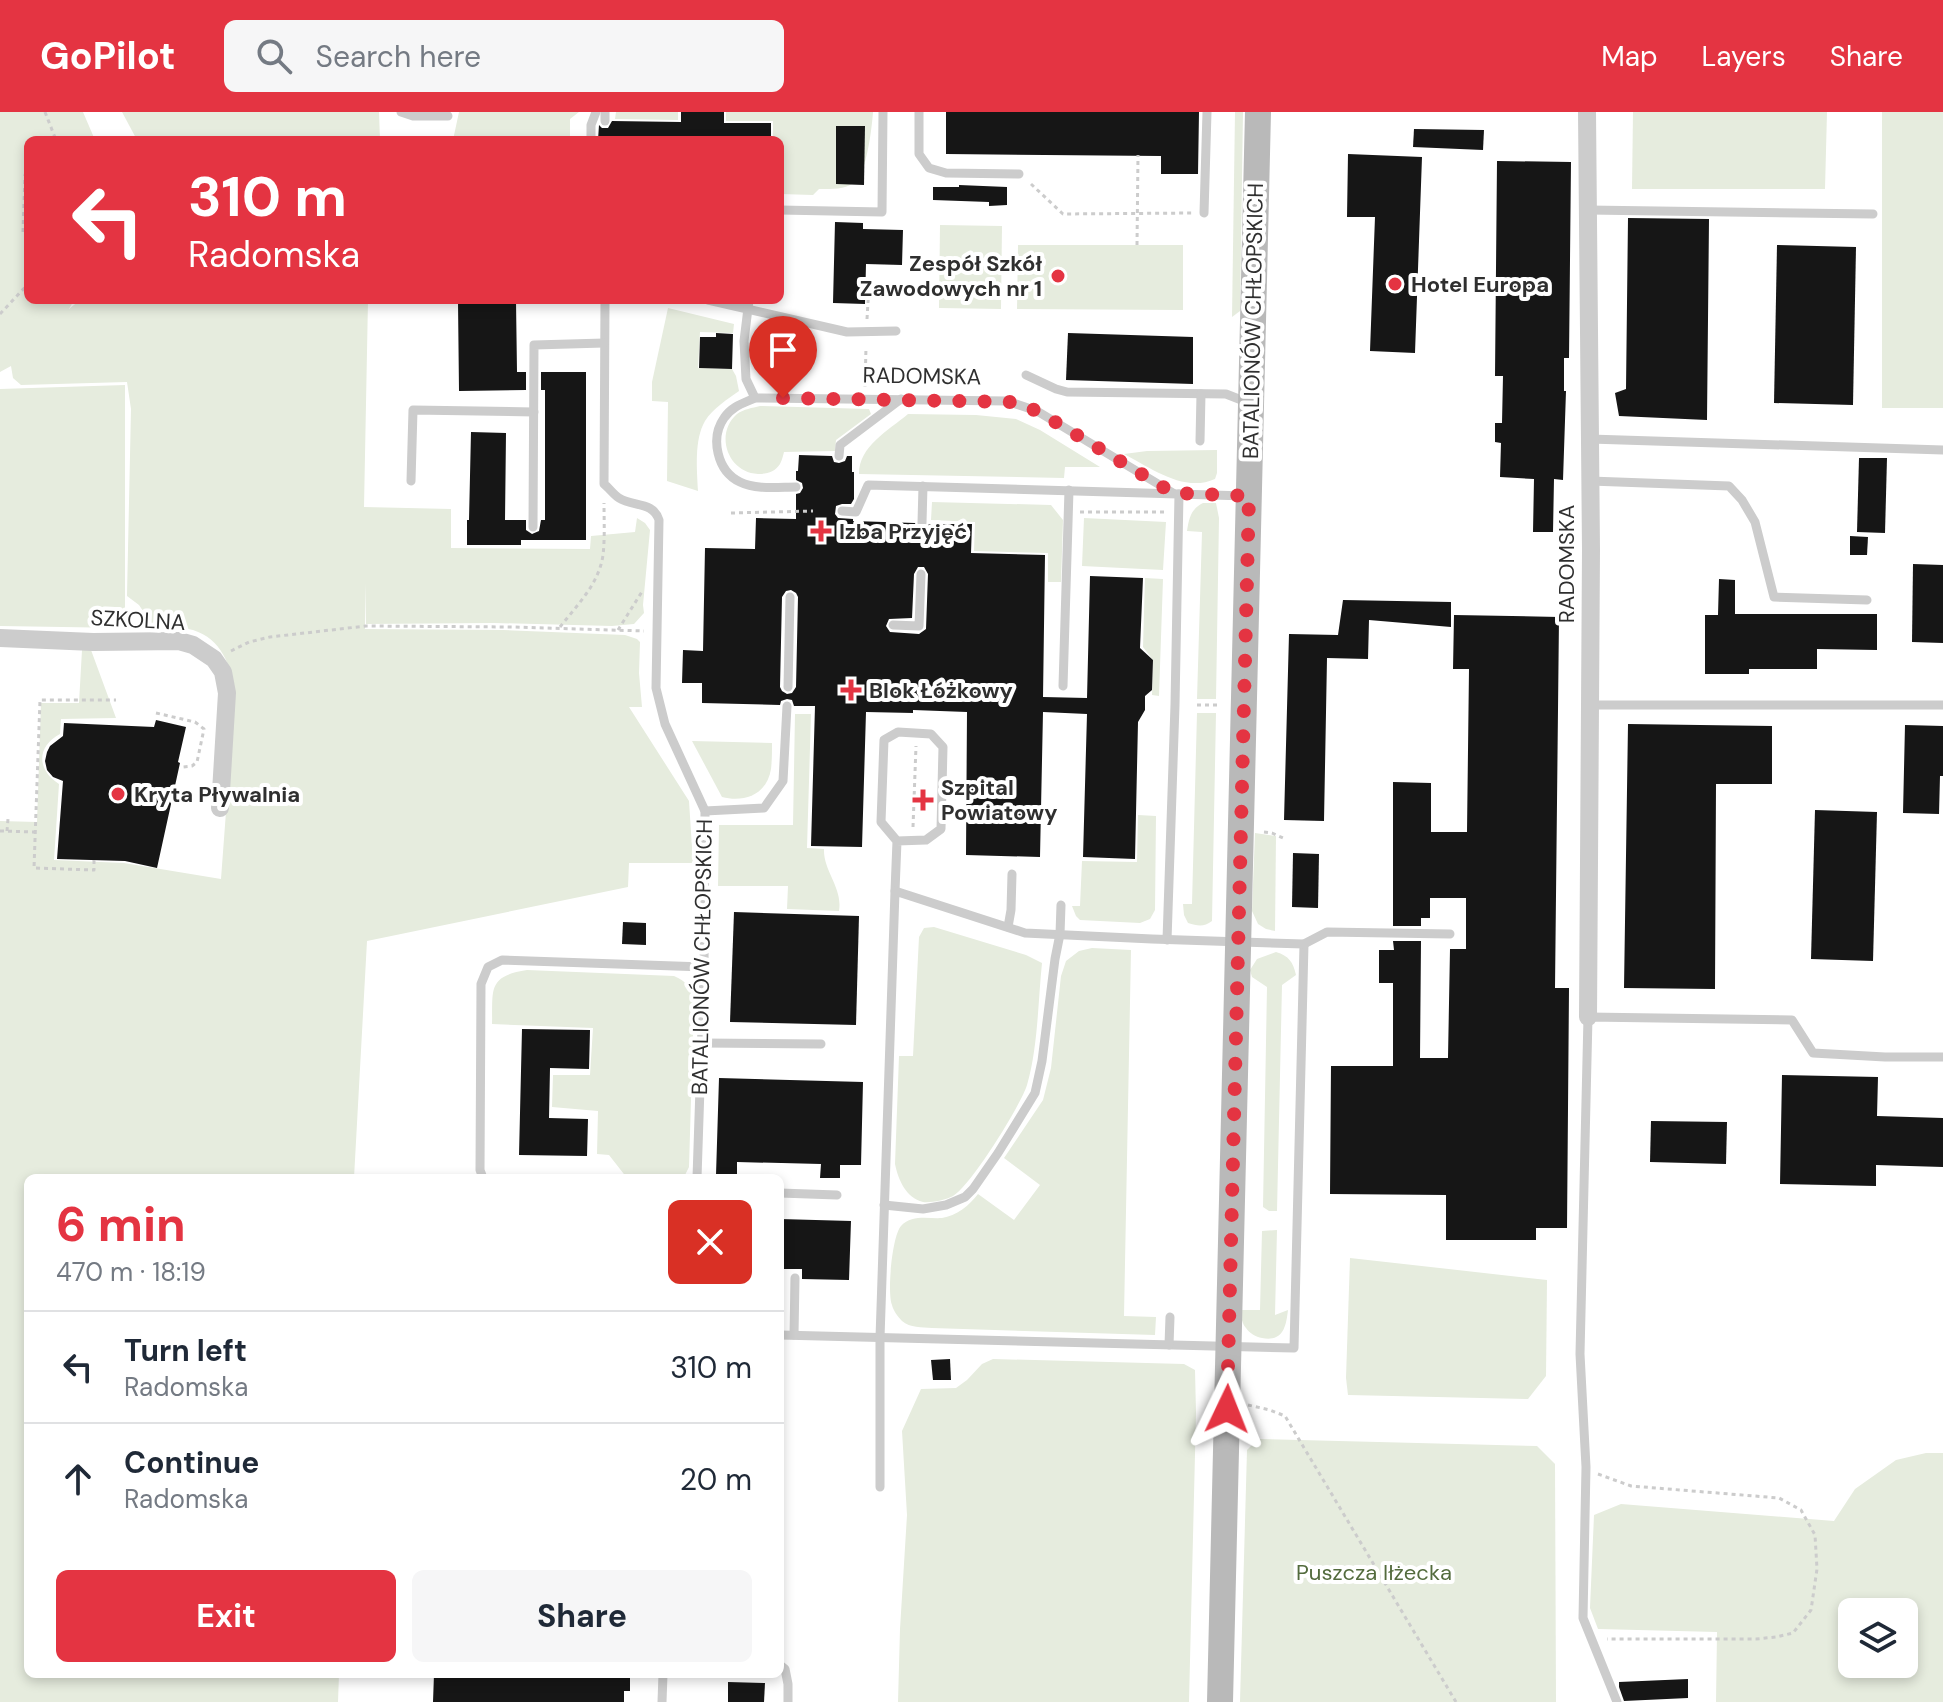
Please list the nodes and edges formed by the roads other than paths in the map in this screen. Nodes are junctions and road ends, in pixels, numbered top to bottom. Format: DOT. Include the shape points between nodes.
graph roads {
  1 [pos="401,112"];
  2 [pos="596,112"];
  3 [pos="883,112"];
  4 [pos="919,112"];
  5 [pos="1207,112"];
  6 [pos="1258,112"];
  7 [pos="1587,112"];
  8 [pos="448,116"];
  9 [pos="591,136"];
  10 [pos="1019,174"];
  11 [pos="784,210"];
  12 [pos="1588,210"];
  13 [pos="1204,213"];
  14 [pos="1873,214"];
  15 [pos="605,304"];
  16 [pos="748,304"];
  17 [pos="896,331"];
  18 [pos="604,343"];
  19 [pos="1026,375"];
  20 [pos="1201,394"];
  21 [pos="755,398"];
  22 [pos="901,399"];
  23 [pos="1252,405"];
  24 [pos="534,412"];
  25 [pos="1590,439"];
  26 [pos="1200,441"];
  27 [pos="1943,450"];
  28 [pos="839,456"];
  29 [pos="411,481"];
  30 [pos="1590,481"];
  31 [pos="923,486"];
  32 [pos="796,487"];
  33 [pos="1069,490"];
  34 [pos="1176,494"];
  35 [pos="1249,496"];
  36 [pos="842,511"];
  37 [pos="922,523"];
  38 [pos="533,527"];
  39 [pos="921,574"];
  40 [pos="790,597"];
  41 [pos="1867,600"];
  42 [pos="893,625"];
  43 [pos="0,638"];
  44 [pos="1063,686"];
  45 [pos="788,687"];
  46 [pos="1589,705"];
  47 [pos="1943,705"];
  48 [pos="787,706"];
  49 [pos="220,808"];
  50 [pos="705,811"];
  51 [pos="897,841"];
  52 [pos="1012,874"];
  53 [pos="895,891"];
  54 [pos="1061,905"];
  55 [pos="1008,927"];
  56 [pos="1060,934"];
  57 [pos="1450,934"];
  58 [pos="1167,940"];
  59 [pos="1239,943"];
  60 [pos="1304,944"];
  61 [pos="704,967"];
  62 [pos="1588,1017"];
  63 [pos="702,1043"];
  64 [pos="821,1044"];
  65 [pos="1943,1057"];
  66 [pos="482,1174"];
  67 [pos="697,1174"];
  68 [pos="784,1193"];
  69 [pos="837,1195"];
  70 [pos="884,1205"];
  71 [pos="795,1278"];
  72 [pos="1170,1317"];
  73 [pos="784,1335"];
  74 [pos="794,1335"];
  75 [pos="880,1338"];
  76 [pos="1169,1345"];
  77 [pos="1230,1346"];
  78 [pos="880,1487"];
  79 [pos="784,1668"];
  80 [pos="663,1678"];
  81 [pos="662,1702"];
  82 [pos="788,1702"];
  83 [pos="1220,1702"];
  84 [pos="1617,1702"];
  1 -- 8 [label="lane"];
  2 -- 9 [label="lane"];
  3 -- 11 [label="lane" via="882,212"];
  4 -- 10 [label="lane" via="919,154 929,168"];
  5 -- 13 [label="lane"];
  6 -- 23 [label="street, BATALIONÓW CHŁOPSKICH"];
  7 -- 12 [label="street, RADOMSKA"];
  12 -- 14 [label="lane"];
  12 -- 25 [label="street, RADOMSKA"];
  15 -- 18 [label="lane"];
  16 -- 17 [label="lane, RADOMSKA" via="847,332"];
  16 -- 21 [label="lane" via="746,379"];
  18 -- 24 [label="lane" via="534,345"];
  18 -- 50 [label="lane, BATALIONÓW CHŁOPSKICH" via="604,484 620,499 651,508 659,520 656,688 665,724"];
  19 -- 20 [label="lane" via="1067,392"];
  20 -- 23 [label="lane" via="1226,394"];
  20 -- 26 [label="lane"];
  21 -- 22 [label="lane, RADOMSKA"];
  21 -- 32 [label="lane" via="736,405 725,417 718,431 721,461 741,483"];
  22 -- 28 [label="lane" via="840,445"];
  22 -- 34 [label="lane, RADOMSKA" via="1027,406"];
  23 -- 35 [label="street, BATALIONÓW CHŁOPSKICH"];
  24 -- 29 [label="lane" via="413,410"];
  24 -- 38 [label="lane"];
  25 -- 27 [label="lane"];
  25 -- 30 [label="street, RADOMSKA"];
  30 -- 41 [label="lane" via="1729,486 1755,522 1774,597"];
  30 -- 46 [label="street, RADOMSKA"];
  31 -- 33 [label="lane"];
  31 -- 36 [label="lane" via="868,485 856,512"];
  31 -- 37 [label="lane"];
  33 -- 34 [label="lane"];
  33 -- 44 [label="lane"];
  34 -- 35 [label="lane"];
  34 -- 58 [label="lane"];
  35 -- 59 [label="street, BATALIONÓW CHŁOPSKICH"];
  39 -- 42 [label="lane" via="919,626"];
  40 -- 45 [label="lane"];
  43 -- 49 [label="street, SZKOLNA" via="179,641 214,659 227,693"];
  46 -- 47 [label="lane"];
  46 -- 62 [label="street, RADOMSKA"];
  48 -- 50 [label="lane" via="783,781 764,808"];
  50 -- 61 [label="lane, BATALIONÓW CHŁOPSKICH"];
  51 -- 51 [label="lane" via="881,822 884,740 898,732 931,734 943,747 941,829 926,840"];
  51 -- 53 [label="lane"];
  52 -- 55 [label="lane"];
  53 -- 55 [label="lane"];
  53 -- 70 [label="lane"];
  54 -- 56 [label="lane"];
  55 -- 56 [label="lane"];
  56 -- 58 [label="lane"];
  56 -- 70 [label="lane" via="1035,1093 989,1173 965,1197 946,1205"];
  57 -- 60 [label="lane" via="1327,932"];
  58 -- 59 [label="lane"];
  59 -- 60 [label="lane"];
  59 -- 77 [label="street, BATALIONÓW CHŁOPSKICH"];
  60 -- 77 [label="lane" via="1294,1348"];
  61 -- 63 [label="lane, BATALIONÓW CHŁOPSKICH"];
  61 -- 66 [label="lane" via="502,960 488,967 481,984"];
  62 -- 65 [label="lane" via="1792,1020 1813,1053"];
  62 -- 84 [label="lane" via="1580,1354 1586,1467 1583,1618"];
  63 -- 64 [label="lane"];
  63 -- 67 [label="lane, BATALIONÓW CHŁOPSKICH"];
  68 -- 69 [label="lane"];
  70 -- 75 [label="lane"];
  71 -- 74 [label="lane"];
  72 -- 76 [label="lane"];
  73 -- 74 [label="lane"];
  74 -- 75 [label="lane"];
  75 -- 76 [label="lane"];
  75 -- 78 [label="lane"];
  76 -- 77 [label="lane"];
  77 -- 83 [label="street, BATALIONÓW CHŁOPSKICH"];
  79 -- 82 [label="lane"];
  80 -- 81 [label="lane"];
}
